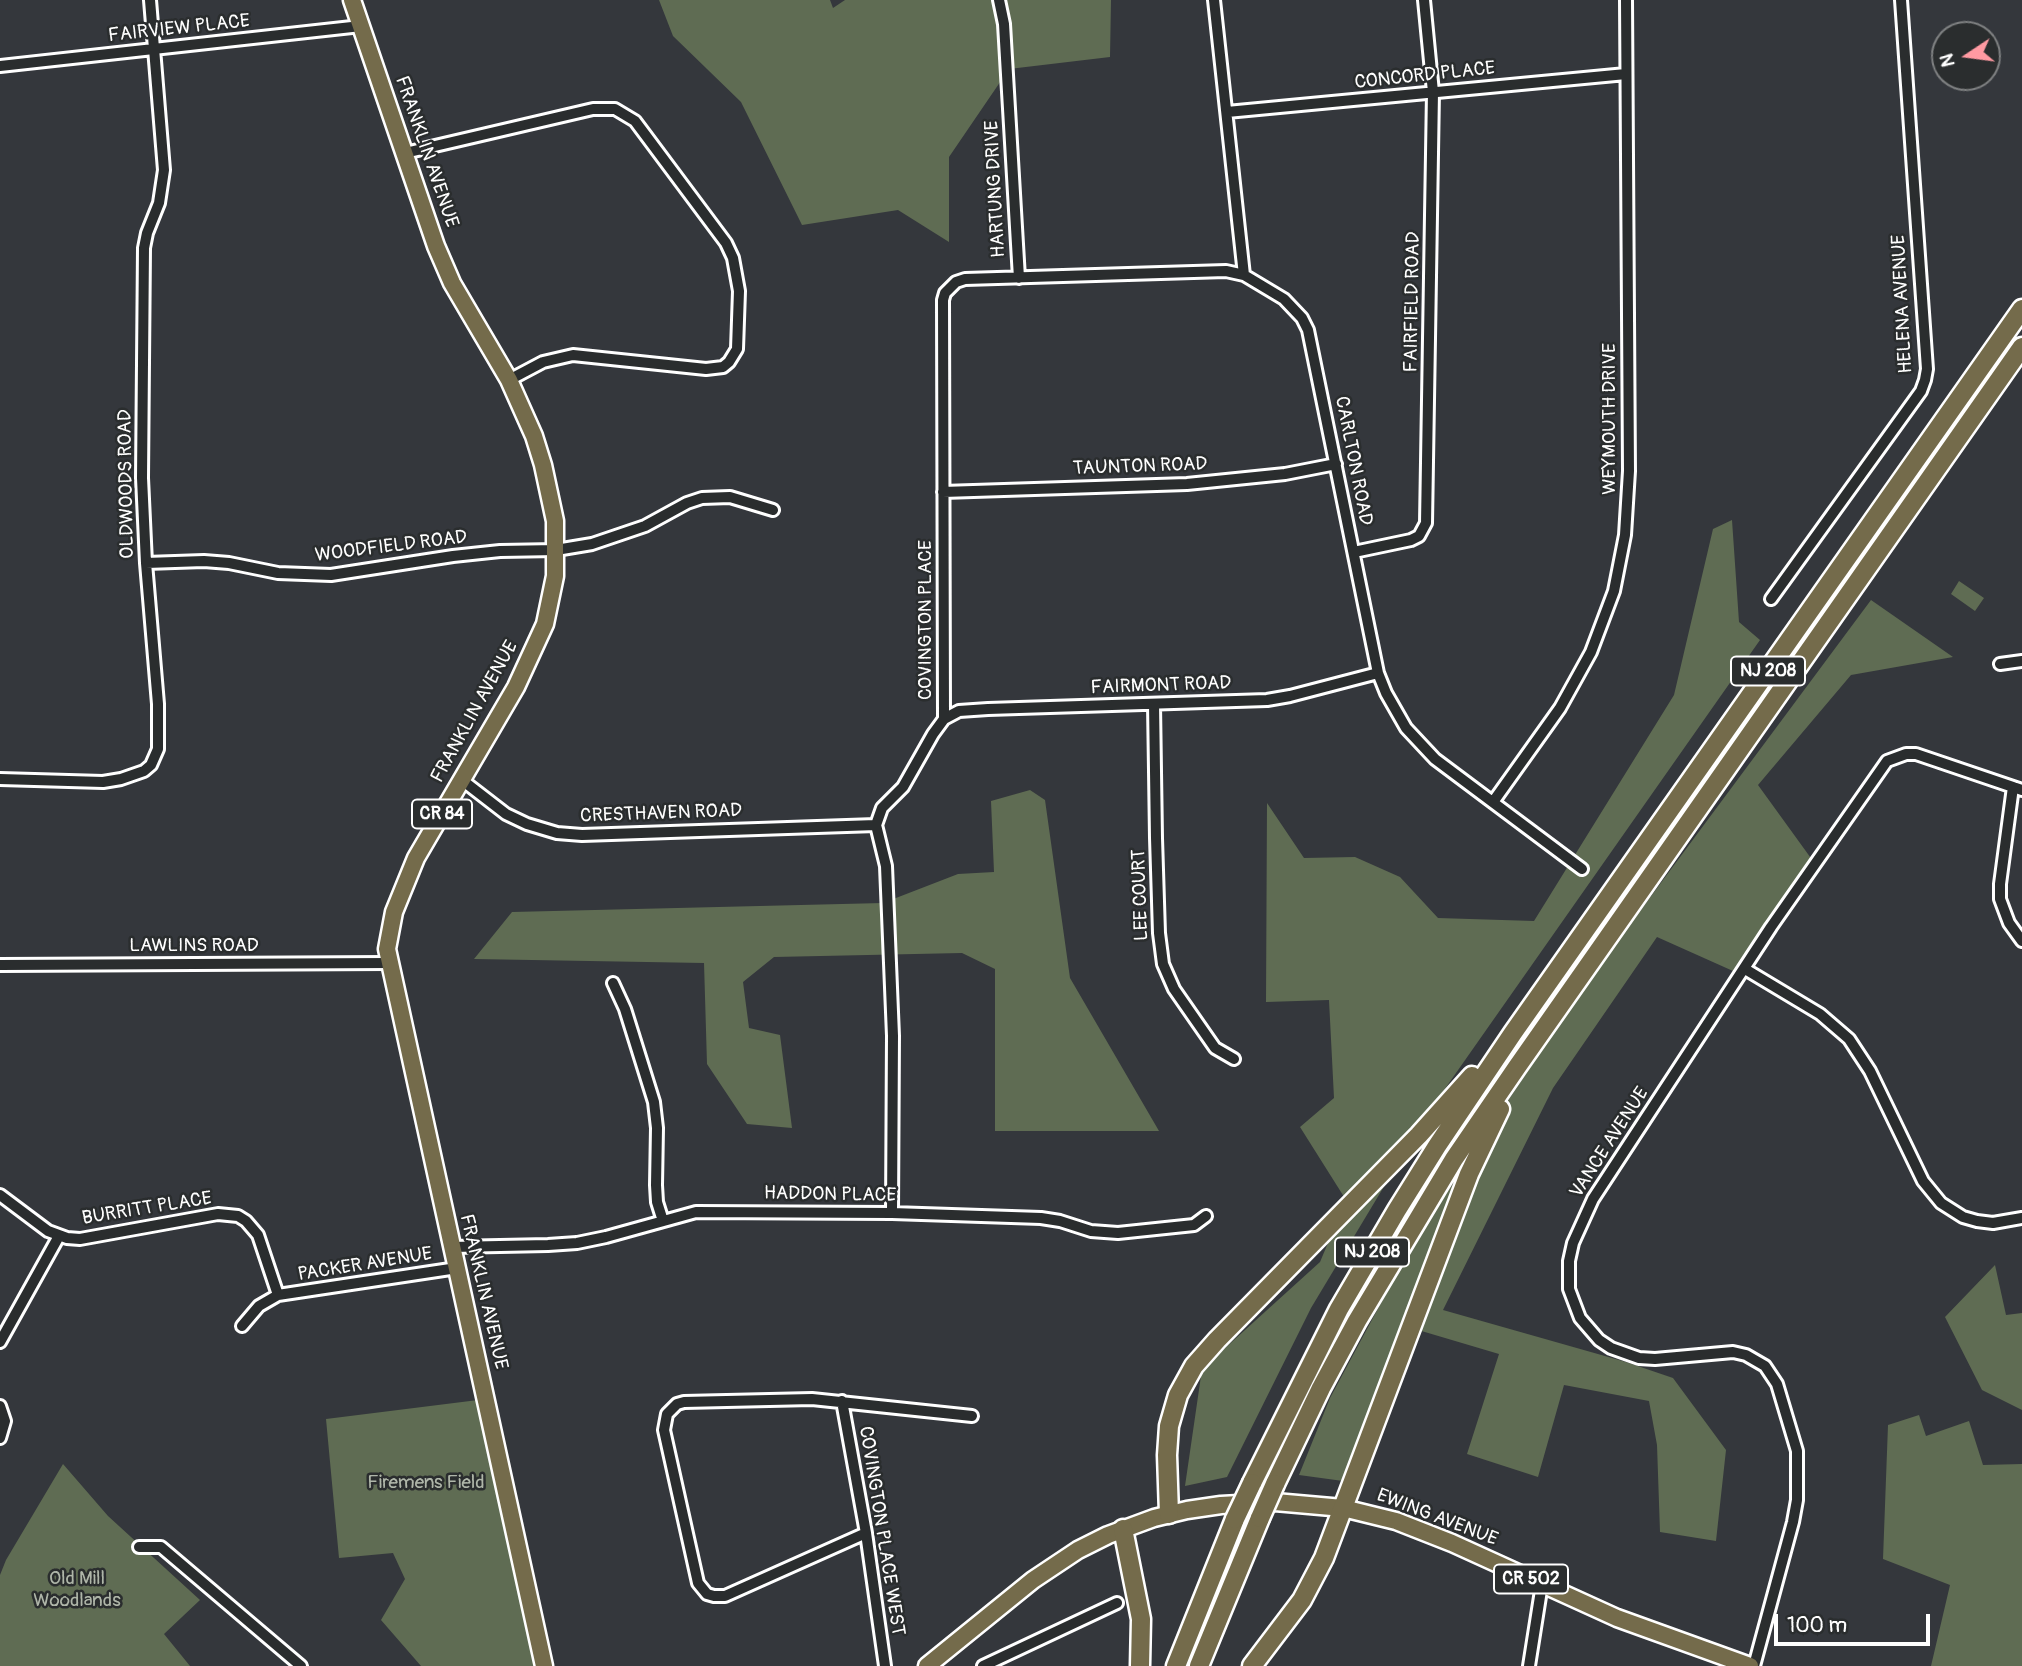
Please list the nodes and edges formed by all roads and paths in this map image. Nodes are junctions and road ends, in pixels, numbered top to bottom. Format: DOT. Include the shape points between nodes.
graph roads {
  1 [pos="150,0"];
  2 [pos="352,0"];
  3 [pos="999,0"];
  4 [pos="1214,0"];
  5 [pos="1424,0"];
  6 [pos="1626,0"];
  7 [pos="1901,0"];
  8 [pos="361,26"];
  9 [pos="154,49"];
  10 [pos="0,66"];
  11 [pos="1626,74"];
  12 [pos="1433,92"];
  13 [pos="1227,112"];
  14 [pos="405,153"];
  15 [pos="1244,275"];
  16 [pos="1019,278"];
  17 [pos="2022,309"];
  18 [pos="2022,347"];
  19 [pos="509,380"];
  20 [pos="1336,464"];
  21 [pos="943,492"];
  22 [pos="773,510"];
  23 [pos="556,550"];
  24 [pos="1354,552"];
  25 [pos="146,563"];
  26 [pos="1771,599"];
  27 [pos="2022,661"];
  28 [pos="2000,664"];
  29 [pos="1378,673"];
  30 [pos="1154,704"];
  31 [pos="944,719"];
  32 [pos="0,779"];
  33 [pos="462,780"];
  34 [pos="2017,789"];
  35 [pos="1493,802"];
  36 [pos="876,825"];
  37 [pos="1582,869"];
  38 [pos="2022,941"];
  39 [pos="388,962"];
  40 [pos="0,965"];
  41 [pos="1745,969"];
  42 [pos="613,983"];
  43 [pos="1513,1033"];
  44 [pos="1539,1035"];
  45 [pos="1234,1059"];
  46 [pos="0,1195"];
  47 [pos="892,1213"];
  48 [pos="1206,1216"];
  49 [pos="2022,1218"];
  50 [pos="663,1221"];
  51 [pos="59,1236"];
  52 [pos="260,1240"];
  53 [pos="452,1247"];
  54 [pos="457,1268"];
  55 [pos="278,1295"];
  56 [pos="242,1326"];
  57 [pos="0,1342"];
  58 [pos="842,1401"];
  59 [pos="0,1406"];
  60 [pos="972,1416"];
  61 [pos="0,1438"];
  62 [pos="1343,1508"];
  63 [pos="1169,1514"];
  64 [pos="1123,1529"];
  65 [pos="866,1533"];
  66 [pos="139,1547"];
  67 [pos="1542,1584"];
  68 [pos="1117,1603"];
  69 [pos="302,1666"];
  70 [pos="544,1666"];
  71 [pos="885,1666"];
  72 [pos="927,1666"];
  73 [pos="983,1666"];
  74 [pos="1140,1666"];
  75 [pos="1175,1666"];
  76 [pos="1199,1666"];
  77 [pos="1252,1666"];
  78 [pos="1528,1666"];
  79 [pos="1752,1666"];
  1 -- 9 [label="street, OLDWOODS ROAD"];
  2 -- 8 [label="main road, FRANKLIN AVENUE / CR 84"];
  3 -- 16 [label="street, HARTUNG DRIVE"];
  4 -- 13 [label="street"];
  5 -- 12 [label="street, FAIRFIELD ROAD"];
  6 -- 11 [label="street, WEYMOUTH DRIVE"];
  7 -- 26 [label="street, HELENA AVENUE" via="1925,380"];
  8 -- 9 [label="street, FAIRVIEW PLACE"];
  8 -- 14 [label="main road, FRANKLIN AVENUE / CR 84"];
  9 -- 10 [label="street, FAIRVIEW PLACE"];
  9 -- 25 [label="street, OLDWOODS ROAD" via="164,170 144,248"];
  11 -- 12 [label="street, CONCORD PLACE"];
  11 -- 35 [label="street, WEYMOUTH DRIVE" via="1629,471 1620,563 1605,618 1575,683"];
  12 -- 13 [label="street, CONCORD PLACE"];
  12 -- 24 [label="street, FAIRFIELD ROAD" via="1426,523 1411,540"];
  13 -- 15 [label="street"];
  14 -- 19 [label="main road, FRANKLIN AVENUE / CR 84" via="452,283"];
  14 -- 19 [label="street" via="593,109 615,109 635,121 733,258 739,291 737,349 723,367 573,355 543,362"];
  15 -- 16 [label="street, HARTUNG DRIVE" via="1226,271"];
  15 -- 20 [label="street, CARLTON ROAD" via="1284,299 1308,330"];
  16 -- 21 [label="street, COVINGTON PLACE" via="965,279 945,293"];
  17 -- 43 [label="highway, NJ 208"];
  18 -- 44 [label="highway, NJ 208"];
  19 -- 23 [label="main road, FRANKLIN AVENUE / CR 84" via="543,465 555,520"];
  20 -- 21 [label="street, TAUNTON ROAD" via="1187,484"];
  20 -- 24 [label="street, CARLTON ROAD"];
  21 -- 31 [label="street, COVINGTON PLACE"];
  22 -- 23 [label="street, WOODFIELD ROAD" via="730,496 702,498 619,536"];
  23 -- 25 [label="street, WOODFIELD ROAD" via="453,556 331,575 278,573 204,561"];
  23 -- 33 [label="main road, FRANKLIN AVENUE / CR 84" via="552,598 536,645"];
  24 -- 29 [label="street, CARLTON ROAD"];
  25 -- 32 [label="street, OLDWOODS ROAD" via="159,741 151,765 135,775 103,782"];
  27 -- 28 [label="street"];
  29 -- 30 [label="street, FAIRMONT ROAD" via="1267,700"];
  29 -- 35 [label="street, CARLTON ROAD" via="1394,710 1420,745"];
  30 -- 31 [label="street, FAIRMONT ROAD" via="959,711"];
  30 -- 45 [label="street, LEE COURT" via="1163,964 1174,989 1215,1048"];
  31 -- 36 [label="street, COVINGTON PLACE" via="904,787 882,808"];
  33 -- 36 [label="street, CRESTHAVEN ROAD" via="506,814 556,833"];
  33 -- 39 [label="main road, FRANKLIN AVENUE / CR 84" via="405,882 389,931"];
  34 -- 38 [label="street" via="2000,899"];
  34 -- 41 [label="street, VANCE AVENUE" via="1916,754 1887,761"];
  35 -- 37 [label="street, CARLTON ROAD"];
  36 -- 47 [label="street" via="886,866 893,1036"];
  39 -- 40 [label="street, LAWLINS ROAD"];
  39 -- 53 [label="main road, FRANKLIN AVENUE / CR 84"];
  41 -- 49 [label="street" via="1820,1014 1849,1039 1870,1071 1923,1181 1941,1203 1977,1221"];
  41 -- 79 [label="street, VANCE AVENUE" via="1592,1199 1573,1243 1568,1276 1580,1318 1611,1348 1655,1359 1746,1355 1765,1366 1777,1384 1797,1451 1797,1500"];
  42 -- 50 [label="street" via="654,1102 657,1202"];
  43 -- 63 [label="highway" via="1194,1366 1178,1395 1169,1426"];
  43 -- 75 [label="highway, NJ 208, bridge" via="1416,1179 1303,1378 1252,1483"];
  44 -- 62 [label="highway" via="1469,1174"];
  44 -- 76 [label="highway, NJ 208, bridge" via="1454,1158 1321,1388 1260,1518"];
  46 -- 51 [label="street, BURRITT PLACE"];
  47 -- 48 [label="street, HADDON PLACE" via="1041,1217 1118,1234 1194,1224"];
  47 -- 50 [label="street, HADDON PLACE" via="696,1212"];
  50 -- 53 [label="street, HADDON PLACE" via="577,1242"];
  51 -- 52 [label="street, BURRITT PLACE" via="80,1239 229,1214 246,1221"];
  51 -- 57 [label="street"];
  52 -- 55 [label="street, PACKER AVENUE"];
  53 -- 54 [label="main road, FRANKLIN AVENUE / CR 84"];
  54 -- 55 [label="street, PACKER AVENUE"];
  54 -- 70 [label="main road, FRANKLIN AVENUE / CR 84"];
  55 -- 56 [label="street, PACKER AVENUE" via="259,1306"];
  58 -- 60 [label="street"];
  58 -- 65 [label="street, COVINGTON PLACE WEST"];
  58 -- 65 [label="street" via="684,1402 667,1414 664,1430 698,1583 707,1594 725,1596"];
  59 -- 61 [label="street" via="5,1421"];
  62 -- 63 [label="main road, EWING AVENUE / CR 502" via="1256,1502"];
  62 -- 67 [label="main road, EWING AVENUE / CR 502" via="1414,1527"];
  62 -- 77 [label="highway" via="1310,1587"];
  63 -- 64 [label="main road, EWING AVENUE / CR 502"];
  64 -- 72 [label="main road, EWING AVENUE / CR 502" via="1049,1569"];
  64 -- 74 [label="highway" via="1140,1609"];
  65 -- 71 [label="street, COVINGTON PLACE WEST"];
  66 -- 69 [label="street" via="161,1547"];
  67 -- 78 [label="street"];
  67 -- 79 [label="main road, EWING AVENUE / CR 502" via="1617,1618"];
  68 -- 73 [label="street"];
}
